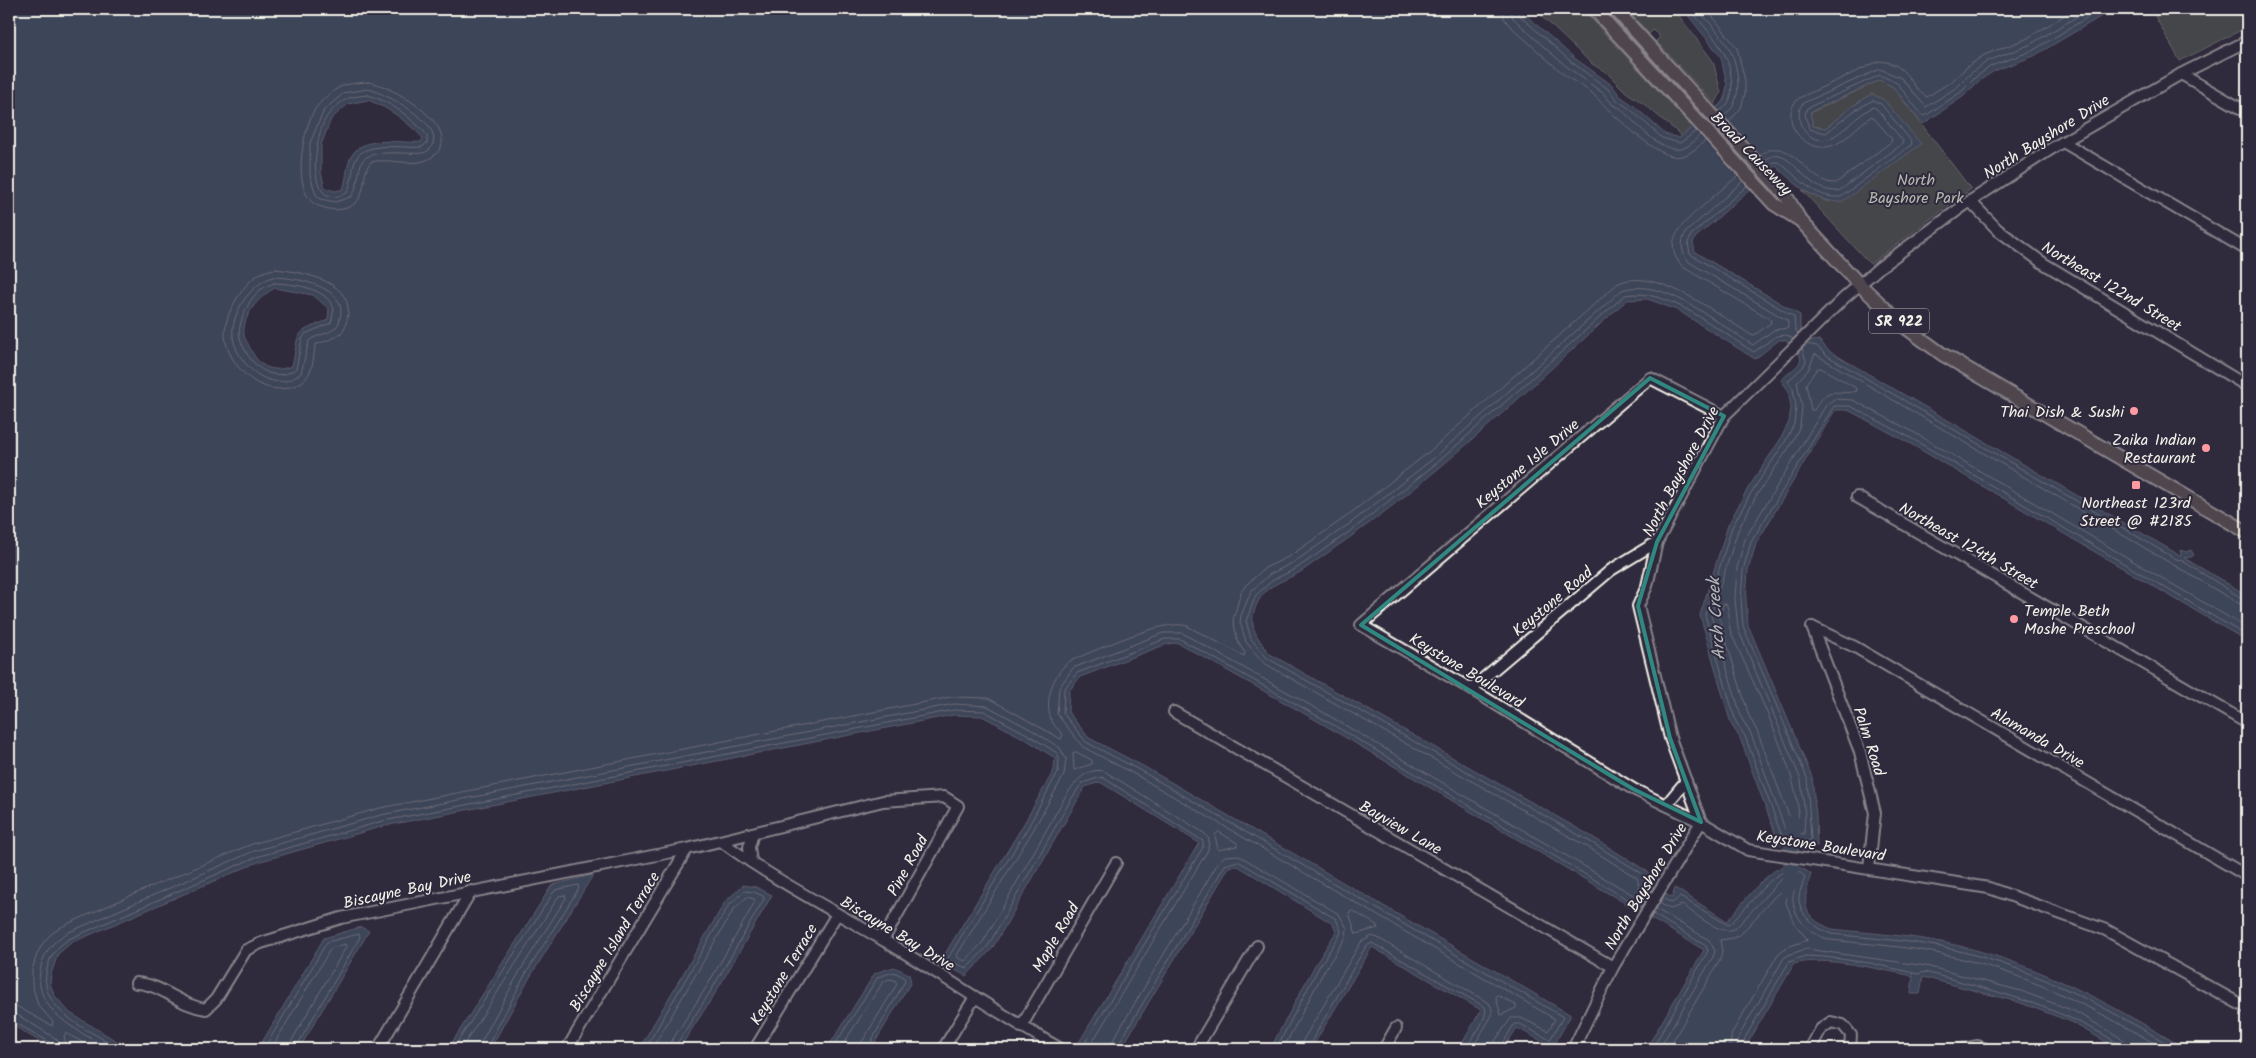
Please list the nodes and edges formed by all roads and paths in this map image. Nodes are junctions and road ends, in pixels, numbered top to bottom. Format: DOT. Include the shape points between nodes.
graph roads {
  1 [pos="1594,9"];
  2 [pos="1615,9"];
  3 [pos="2247,41"];
  4 [pos="2181,74"];
  5 [pos="2247,112"];
  6 [pos="2063,142"];
  7 [pos="1970,201"];
  8 [pos="1800,220"];
  9 [pos="2247,250"];
  10 [pos="1859,284"];
  11 [pos="2247,386"];
  12 [pos="1724,416"];
  13 [pos="1857,497"];
  14 [pos="2247,532"];
  15 [pos="1657,542"];
  16 [pos="1361,625"];
  17 [pos="1812,627"];
  18 [pos="1471,689"];
  19 [pos="1174,712"];
  20 [pos="2247,723"];
  21 [pos="1686,780"];
  22 [pos="1666,805"];
  23 [pos="958,806"];
  24 [pos="1701,822"];
  25 [pos="753,833"];
  26 [pos="721,841"];
  27 [pos="687,849"];
  28 [pos="751,862"];
  29 [pos="1116,863"];
  30 [pos="1869,868"];
  31 [pos="2247,876"];
  32 [pos="471,891"];
  33 [pos="837,914"];
  34 [pos="883,940"];
  35 [pos="1257,946"];
  36 [pos="1613,967"];
  37 [pos="136,983"];
  38 [pos="974,997"];
  39 [pos="2247,1008"];
  40 [pos="1020,1027"];
  41 [pos="1396,1028"];
  42 [pos="378,1049"];
  43 [pos="567,1049"];
  44 [pos="755,1049"];
  45 [pos="943,1049"];
  46 [pos="1060,1049"];
  47 [pos="1196,1049"];
  48 [pos="1384,1049"];
  49 [pos="1573,1049"];
  50 [pos="1810,1049"];
  51 [pos="1850,1049"];
  52 [pos="1962,1049"];
  53 [pos="1986,1049"];
  1 -- 8 [label="main road, Broad Causeway / SR 922" via="1774,204"];
  2 -- 8 [label="main road, Broad Causeway / SR 922" via="1786,194"];
  3 -- 4 [label="street, North Bayshore Drive"];
  4 -- 5 [label="street"];
  4 -- 6 [label="street, North Bayshore Drive"];
  6 -- 7 [label="street, North Bayshore Drive"];
  6 -- 9 [label="street"];
  7 -- 10 [label="street, North Bayshore Drive"];
  7 -- 11 [label="street, Northeast 122nd Street" via="1998,230 2043,263"];
  8 -- 10 [label="main road, SR 922"];
  10 -- 12 [label="street, North Bayshore Drive"];
  10 -- 14 [label="main road, SR 922" via="1933,348"];
  12 -- 15 [label="street, North Bayshore Drive"];
  12 -- 16 [label="street, Keystone Isle Drive" via="1650,378"];
  13 -- 20 [label="street, Northeast 124th Street"];
  15 -- 18 [label="street, Keystone Road" via="1611,570"];
  15 -- 21 [label="street, North Bayshore Drive" via="1647,586 1638,606 1670,738"];
  16 -- 18 [label="street, Keystone Boulevard"];
  17 -- 30 [label="street, Palm Road" via="1860,752 1875,813"];
  17 -- 31 [label="street, Alamanda Drive" via="1855,648"];
  18 -- 22 [label="street, Keystone Boulevard" via="1633,789"];
  19 -- 36 [label="street, Bayview Lane"];
  21 -- 22 [label="street"];
  21 -- 24 [label="street, North Bayshore Drive"];
  22 -- 24 [label="street, Keystone Boulevard"];
  23 -- 25 [label="street, Biscayne Bay Drive" via="944,796 883,801"];
  23 -- 34 [label="street, Pine Road"];
  24 -- 30 [label="street, Keystone Boulevard" via="1748,850"];
  24 -- 36 [label="street, North Bayshore Drive"];
  25 -- 26 [label="street, Biscayne Bay Drive"];
  25 -- 28 [label="street" via="748,847"];
  26 -- 27 [label="street, Biscayne Bay Drive"];
  26 -- 28 [label="street, Biscayne Bay Drive"];
  27 -- 32 [label="street, Biscayne Bay Drive"];
  27 -- 43 [label="street, Biscayne Island Terrace"];
  28 -- 33 [label="street, Biscayne Bay Drive"];
  29 -- 40 [label="street, Maple Road"];
  30 -- 39 [label="street, Keystone Boulevard" via="1989,888 2106,930"];
  32 -- 37 [label="street, Biscayne Bay Drive" via="342,918 261,943 246,950 206,1009 193,1007 148,984"];
  32 -- 42 [label="street"];
  33 -- 34 [label="street, Biscayne Bay Drive"];
  33 -- 44 [label="street, Keystone Terrace"];
  34 -- 38 [label="street, Biscayne Bay Drive"];
  35 -- 47 [label="street"];
  36 -- 49 [label="street, North Bayshore Drive"];
  38 -- 40 [label="street, Biscayne Bay Drive"];
  38 -- 45 [label="street"];
  40 -- 46 [label="street, Biscayne Bay Drive"];
  41 -- 48 [label="street"];
  50 -- 51 [label="street" via="1821,1029 1831,1022 1844,1025 1851,1035"];
  52 -- 53 [label="street" via="1977,1046"];
}
